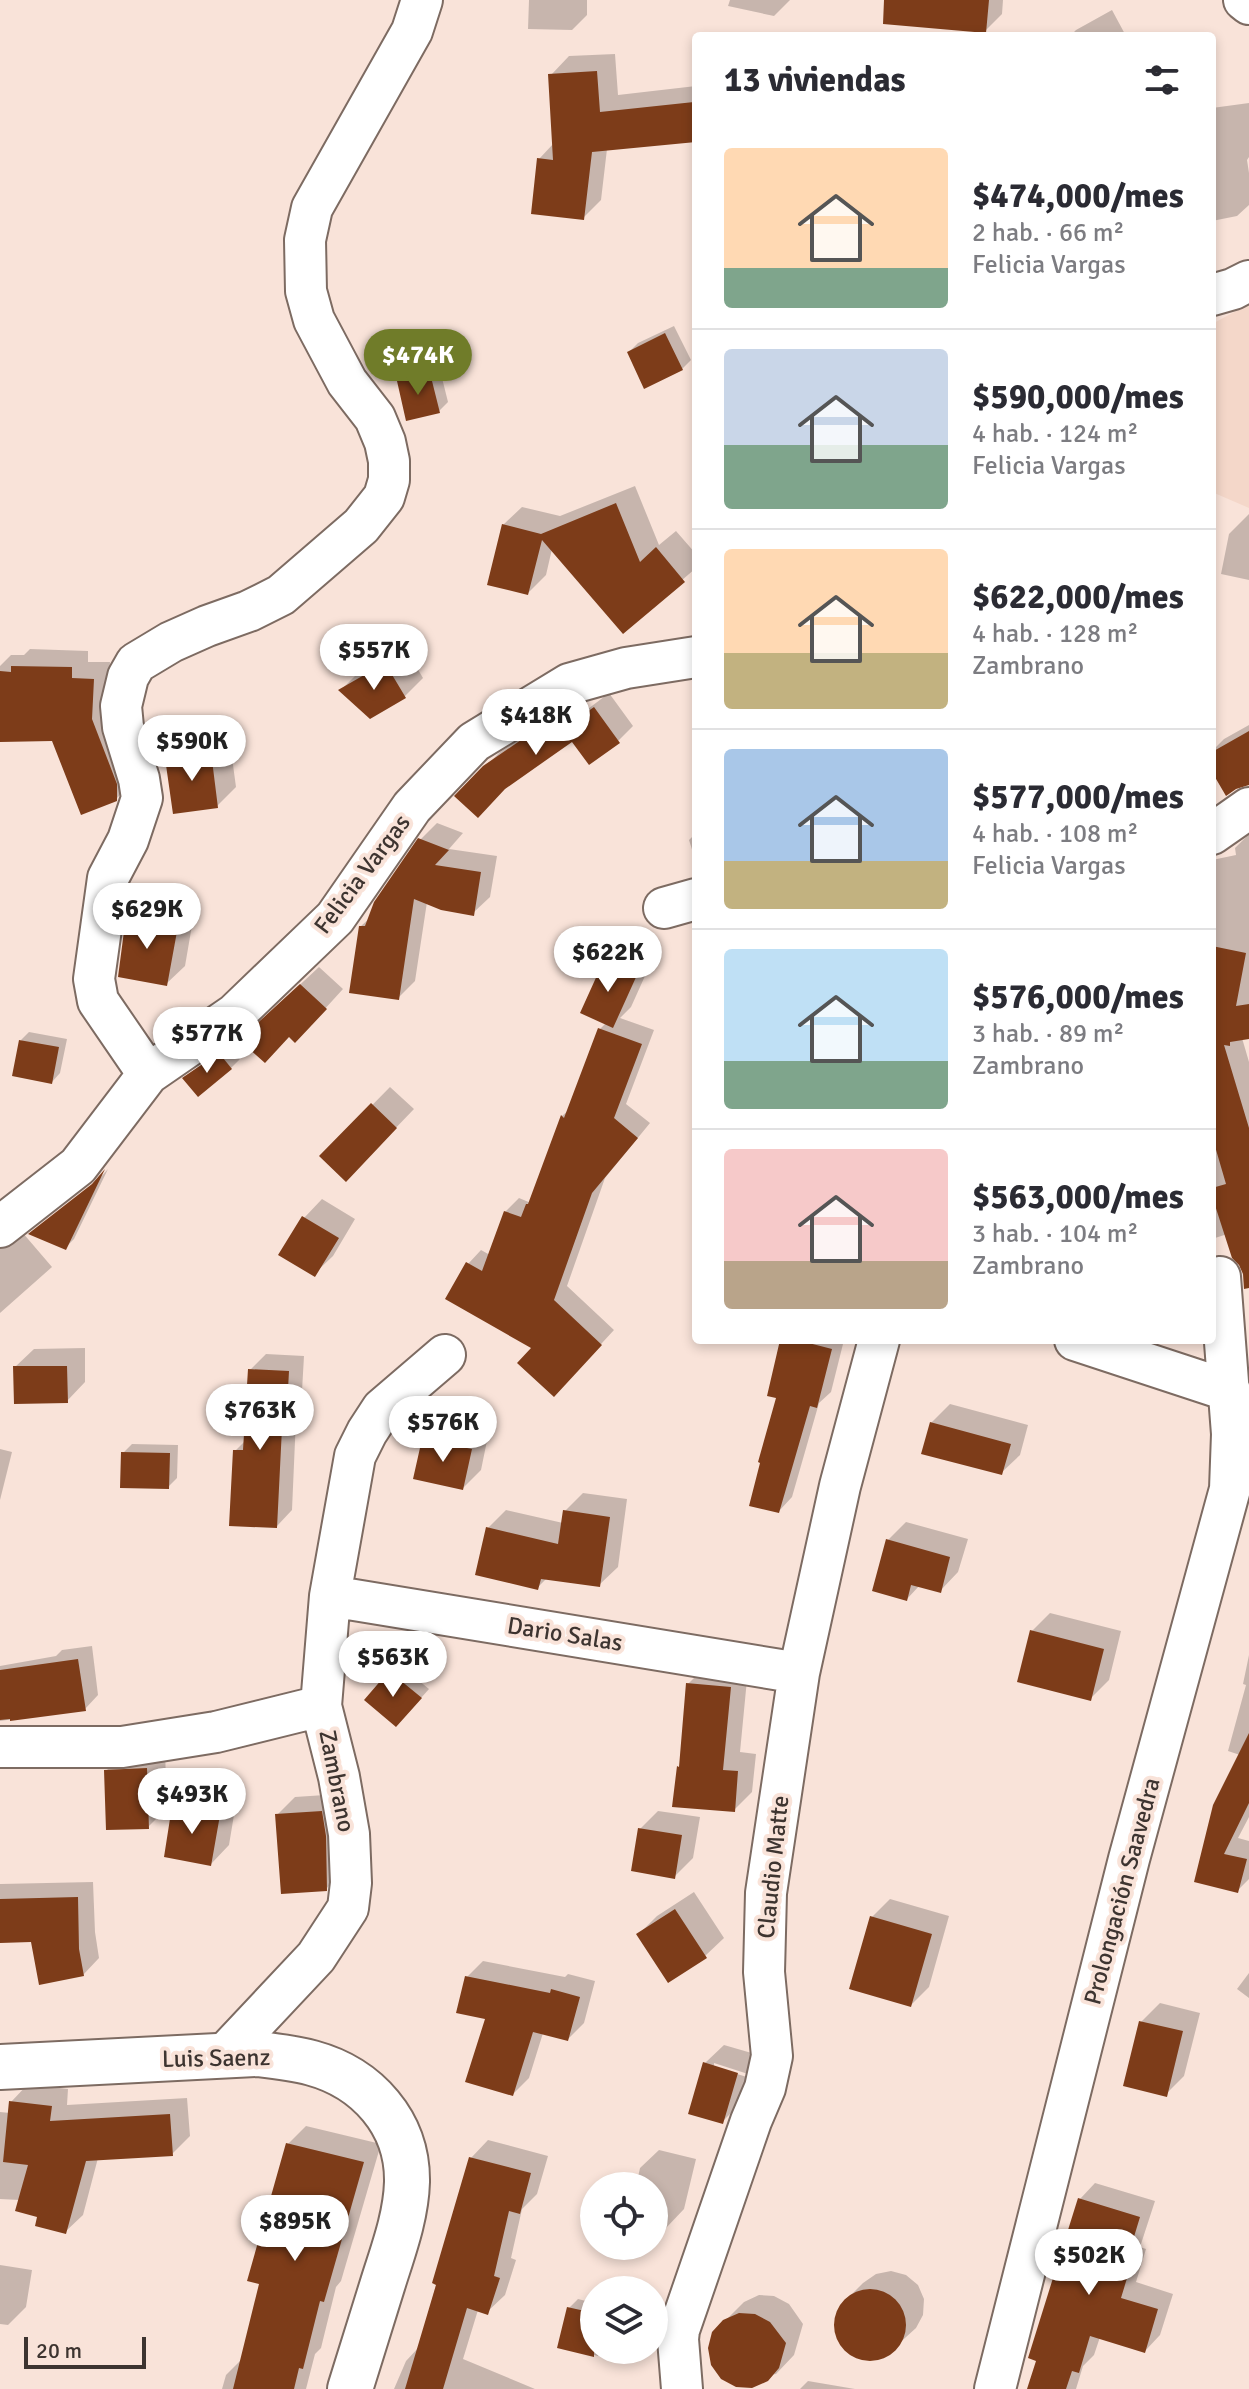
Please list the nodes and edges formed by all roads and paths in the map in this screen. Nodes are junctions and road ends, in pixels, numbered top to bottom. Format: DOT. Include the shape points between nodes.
graph roads {
  1 [pos="422,0"];
  2 [pos="1244,0"];
  3 [pos="1249,4"];
  4 [pos="1249,281"];
  5 [pos="1216,294"];
  6 [pos="692,658"];
  7 [pos="1249,808"];
  8 [pos="1216,831"];
  9 [pos="148,1074"];
  10 [pos="0,1227"];
  11 [pos="1227,1274"];
  12 [pos="878,1344"];
  13 [pos="1091,1344"];
  14 [pos="445,1355"];
  15 [pos="1230,1391"];
  16 [pos="330,1596"];
  17 [pos="799,1673"];
  18 [pos="321,1706"];
  19 [pos="0,1747"];
  20 [pos="223,2056"];
  21 [pos="0,2067"];
  22 [pos="350,2389"];
  23 [pos="682,2389"];
  24 [pos="995,2389"];
  1 -- 9 [label="street" via="412,31 312,208 305,240 306,291 314,320 385,442 389,480 384,497 361,526 281,595 171,642 136,663 128,677 121,706 123,727 142,798 108,878 94,979 98,1001"];
  2 -- 3 [label="street"];
  4 -- 5 [label="street"];
  6 -- 9 [label="street, Felicia Vargas" via="569,684 474,742 412,807 335,918 235,1014"];
  7 -- 8 [label="street"];
  9 -- 10 [label="street, Felicia Vargas" via="78,1166"];
  11 -- 15 [label="street, Prolongación Saavedra"];
  12 -- 17 [label="street, Claudio Matte"];
  13 -- 15 [label="street"];
  14 -- 16 [label="street, Zambrano" via="382,1409 355,1456"];
  15 -- 24 [label="street, Prolongación Saavedra" via="1232,1459 1224,1515 1129,1859"];
  16 -- 17 [label="street, Dario Salas"];
  16 -- 18 [label="street, Zambrano"];
  17 -- 23 [label="street, Claudio Matte" via="766,1893 764,1972 772,2056 679,2330"];
  18 -- 19 [label="street" via="216,1732 122,1747"];
  18 -- 20 [label="street, Zambrano" via="349,1834 348,1908 316,1957"];
  20 -- 21 [label="main road, Luis Saenz"];
  20 -- 22 [label="main road, Luis Saenz" via="291,2058 333,2070 372,2095 400,2137 407,2184 399,2231"];
}
